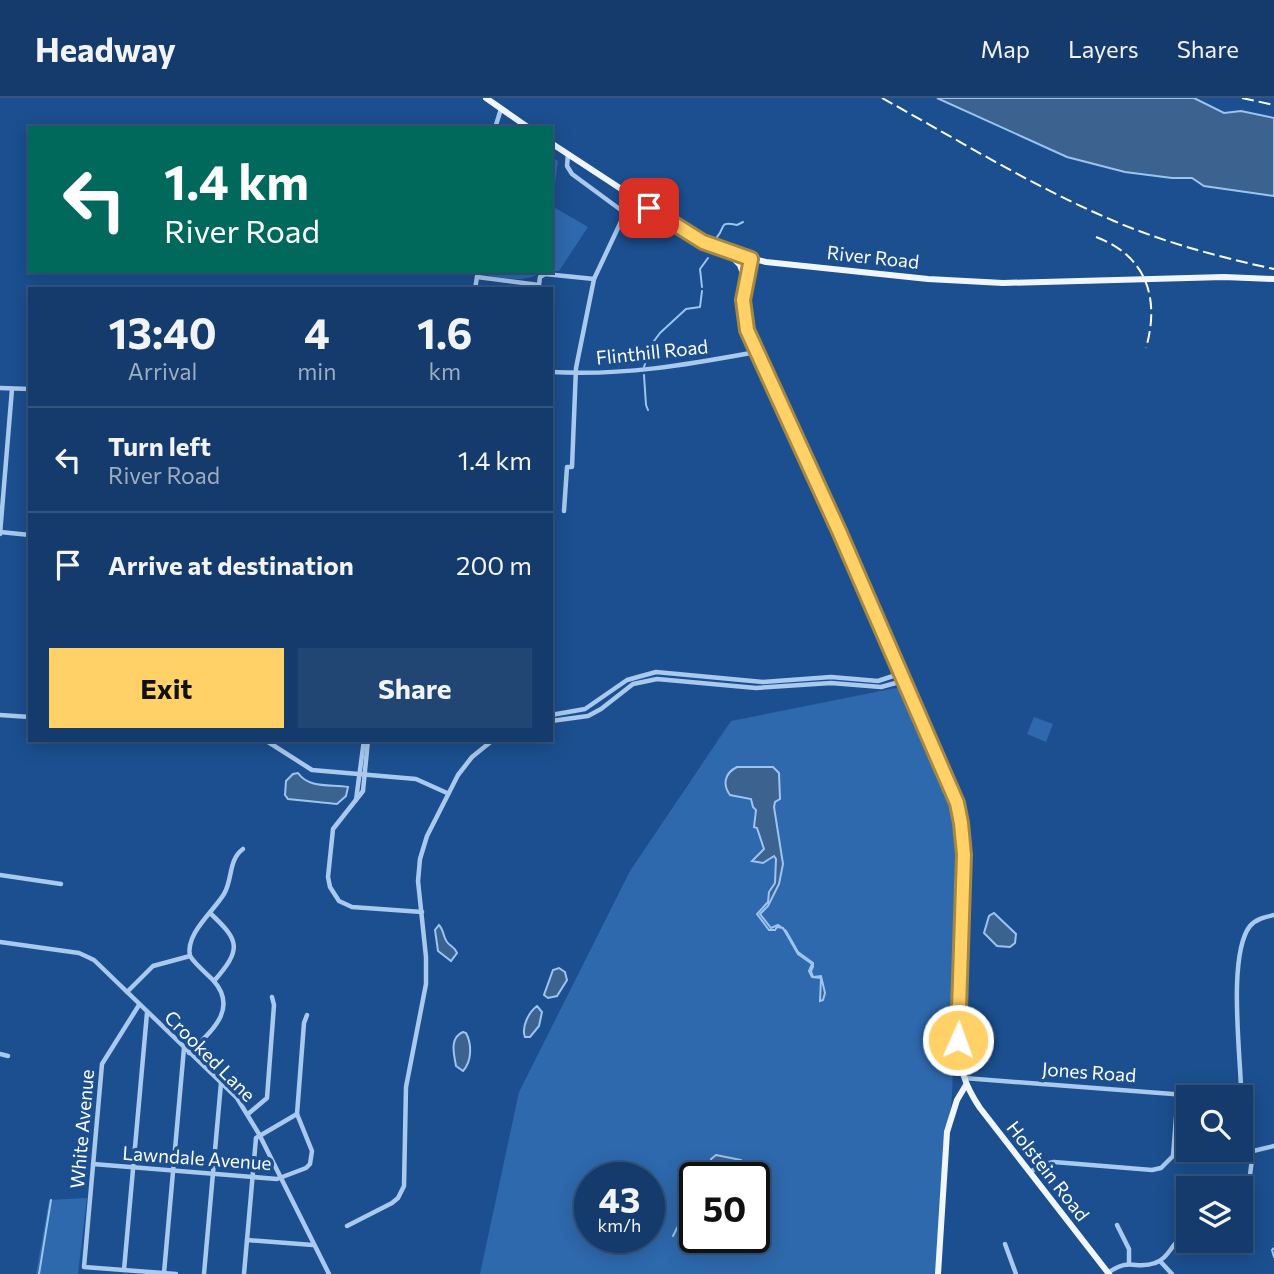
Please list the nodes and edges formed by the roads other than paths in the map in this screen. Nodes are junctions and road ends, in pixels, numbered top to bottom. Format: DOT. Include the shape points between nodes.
graph roads {
  1 [pos="486,98"];
  2 [pos="501,108"];
  3 [pos="496,126"];
  4 [pos="526,126"];
  5 [pos="553,144"];
  6 [pos="568,154"];
  7 [pos="727,252"];
  8 [pos="751,259"];
  9 [pos="477,274"];
  10 [pos="594,279"];
  11 [pos="1274,279"];
  12 [pos="746,282"];
  13 [pos="538,287"];
  14 [pos="756,352"];
  15 [pos="553,372"];
  16 [pos="576,373"];
  17 [pos="0,388"];
  18 [pos="12,389"];
  19 [pos="28,389"];
  20 [pos="564,510"];
  21 [pos="0,533"];
  22 [pos="28,535"];
  23 [pos="901,678"];
  24 [pos="0,715"];
  25 [pos="553,715"];
  26 [pos="28,717"];
  27 [pos="553,721"];
  28 [pos="268,742"];
  29 [pos="366,742"];
  30 [pos="491,742"];
  31 [pos="362,774"];
  32 [pos="447,793"];
  33 [pos="243,849"];
  34 [pos="0,875"];
  35 [pos="61,884"];
  36 [pos="422,912"];
  37 [pos="210,913"];
  38 [pos="1274,915"];
  39 [pos="0,942"];
  40 [pos="190,956"];
  41 [pos="214,981"];
  42 [pos="127,992"];
  43 [pos="272,997"];
  44 [pos="139,1005"];
  45 [pos="147,1012"];
  46 [pos="307,1015"];
  47 [pos="184,1048"];
  48 [pos="189,1053"];
  49 [pos="0,1054"];
  50 [pos="8,1056"];
  51 [pos="965,1081"];
  52 [pos="221,1083"];
  53 [pos="1241,1085"];
  54 [pos="1176,1093"];
  55 [pos="248,1114"];
  56 [pos="297,1114"];
  57 [pos="1176,1114"];
  58 [pos="259,1134"];
  59 [pos="1274,1146"];
  60 [pos="1253,1151"];
  61 [pos="1252,1162"];
  62 [pos="93,1164"];
  63 [pos="133,1167"];
  64 [pos="173,1171"];
  65 [pos="1029,1173"];
  66 [pos="213,1174"];
  67 [pos="1250,1175"];
  68 [pos="253,1177"];
  69 [pos="281,1178"];
  70 [pos="1117,1225"];
  71 [pos="347,1226"];
  72 [pos="247,1240"];
  73 [pos="1176,1241"];
  74 [pos="1004,1244"];
  75 [pos="313,1245"];
  76 [pos="1160,1261"];
  77 [pos="1129,1264"];
  78 [pos="124,1270"];
  79 [pos="164,1273"];
  80 [pos="176,1274"];
  81 [pos="204,1274"];
  82 [pos="244,1274"];
  83 [pos="329,1274"];
  84 [pos="938,1274"];
  85 [pos="1016,1274"];
  86 [pos="1108,1274"];
  87 [pos="1172,1274"];
  1 -- 2 [label="main road"];
  2 -- 3 [label="street"];
  2 -- 4 [label="main road"];
  5 -- 6 [label="main road, River Road"];
  6 -- 7 [label="main road, River Road" via="688,233"];
  6 -- 10 [label="street" via="572,174 625,213"];
  7 -- 8 [label="main road, River Road"];
  7 -- 12 [label="main road" via="742,268"];
  8 -- 11 [label="main road, River Road" via="970,281"];
  8 -- 12 [label="main road"];
  9 -- 13 [label="street"];
  10 -- 13 [label="street" via="545,274"];
  10 -- 16 [label="street"];
  12 -- 14 [label="main road" via="744,319"];
  14 -- 16 [label="street, Flinthill Road" via="663,369"];
  14 -- 23 [label="main road" via="813,471"];
  15 -- 16 [label="street, Flinthill Road"];
  16 -- 20 [label="street" via="572,467 566,467"];
  17 -- 18 [label="street"];
  18 -- 19 [label="street"];
  18 -- 21 [label="street"];
  21 -- 22 [label="street"];
  23 -- 25 [label="street" via="756,682 656,672 627,680 585,709"];
  23 -- 27 [label="street" via="881,687 831,683 756,688 657,678 633,684 588,716"];
  23 -- 51 [label="main road" via="942,766 961,823 958,1040"];
  24 -- 26 [label="street"];
  28 -- 31 [label="street" via="312,770"];
  29 -- 31 [label="street"];
  30 -- 32 [label="street" via="465,765"];
  31 -- 32 [label="street" via="416,779"];
  31 -- 36 [label="street" via="363,791 333,829 328,877 332,893 352,907"];
  32 -- 36 [label="street" via="420,859"];
  33 -- 37 [label="street" via="234,859 226,890"];
  34 -- 35 [label="street"];
  36 -- 71 [label="street" via="426,984 406,1087 404,1186 392,1203"];
  37 -- 40 [label="street" via="192,939"];
  37 -- 41 [label="street" via="227,929 234,944 230,962"];
  38 -- 53 [label="street" via="1254,922 1241,948 1237,970"];
  39 -- 42 [label="street, Crooked Lane" via="85,955"];
  40 -- 41 [label="street"];
  40 -- 42 [label="street" via="153,966"];
  41 -- 48 [label="street" via="222,998 222,1016"];
  42 -- 44 [label="street, Crooked Lane"];
  43 -- 55 [label="street" via="267,1098"];
  44 -- 45 [label="street, Crooked Lane"];
  44 -- 62 [label="street, White Avenue" via="103,1061"];
  45 -- 47 [label="street, Crooked Lane"];
  45 -- 63 [label="street"];
  46 -- 56 [label="street, Lawndale Avenue"];
  47 -- 48 [label="street, Crooked Lane"];
  47 -- 64 [label="street"];
  48 -- 52 [label="street, Crooked Lane"];
  49 -- 50 [label="street"];
  51 -- 54 [label="street, Jones Road"];
  51 -- 65 [label="main road, Holstein Road"];
  51 -- 84 [label="main road" via="946,1136"];
  52 -- 55 [label="street, Crooked Lane"];
  52 -- 66 [label="street"];
  55 -- 58 [label="street, Crooked Lane"];
  56 -- 58 [label="street"];
  56 -- 69 [label="street, Lawndale Avenue" via="312,1157 306,1168"];
  57 -- 65 [label="street" via="1172,1156 1161,1168 1054,1162"];
  58 -- 68 [label="street"];
  58 -- 69 [label="street, Crooked Lane"];
  59 -- 60 [label="street"];
  61 -- 67 [label="street"];
  62 -- 63 [label="street, Lawndale Avenue"];
  62 -- 78 [label="street, White Avenue" via="84,1267"];
  63 -- 64 [label="street, Lawndale Avenue"];
  63 -- 78 [label="street"];
  64 -- 66 [label="street, Lawndale Avenue"];
  64 -- 79 [label="street"];
  65 -- 86 [label="main road, Holstein Road"];
  66 -- 68 [label="street, Lawndale Avenue"];
  66 -- 81 [label="street"];
  68 -- 69 [label="street, Lawndale Avenue"];
  68 -- 72 [label="street"];
  69 -- 75 [label="street, Crooked Lane"];
  70 -- 77 [label="street" via="1129,1249"];
  72 -- 75 [label="street"];
  72 -- 82 [label="street"];
  73 -- 76 [label="street"];
  74 -- 85 [label="street"];
  75 -- 83 [label="street, Crooked Lane"];
  76 -- 77 [label="street"];
  76 -- 87 [label="street"];
  77 -- 86 [label="street"];
  78 -- 79 [label="street"];
  79 -- 80 [label="street"];
}
